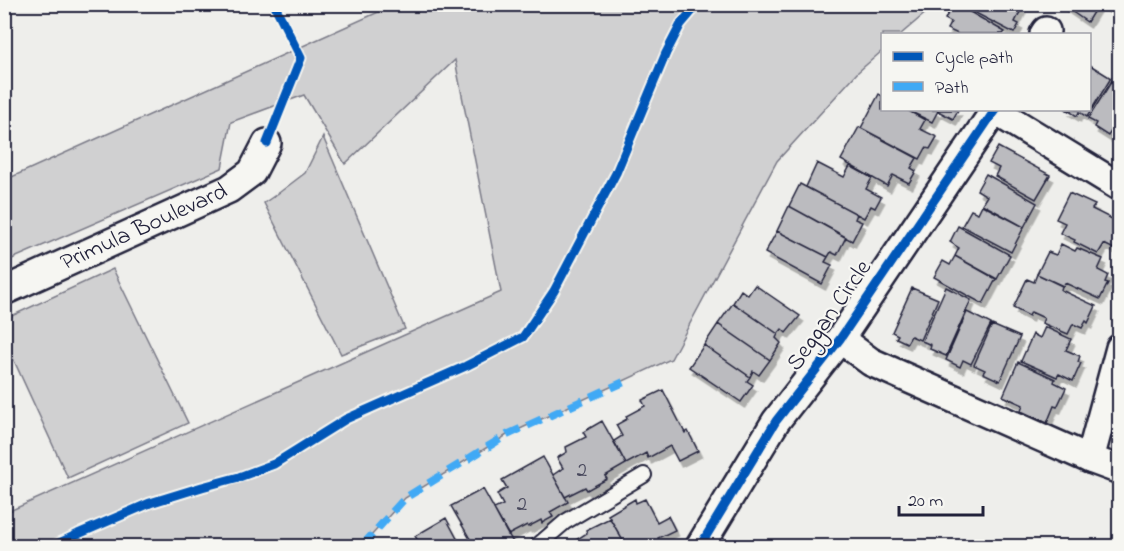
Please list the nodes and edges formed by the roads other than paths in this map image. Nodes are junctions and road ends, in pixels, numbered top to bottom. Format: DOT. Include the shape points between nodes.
graph roads {
  1 [pos="993,111"];
  2 [pos="996,111"];
  3 [pos="267,143"];
  4 [pos="1119,187"];
  5 [pos="4,291"];
  6 [pos="840,339"];
  7 [pos="1119,348"];
  8 [pos="1090,459"];
  9 [pos="1119,470"];
  10 [pos="644,475"];
  11 [pos="537,546"];
  12 [pos="700,546"];
  1 -- 6 [label="street, Seggan Circle"];
  2 -- 4 [label="street, Seggan Circle"];
  3 -- 5 [label="street, Primula Boulevard" via="252,172 229,189"];
  6 -- 8 [label="street, Seggan Circle" via="871,362"];
  6 -- 12 [label="street, Seggan Circle" via="777,421"];
  7 -- 8 [label="street"];
  8 -- 9 [label="street, Seggan Circle"];
  10 -- 11 [label="lane" via="565,522"];
}
